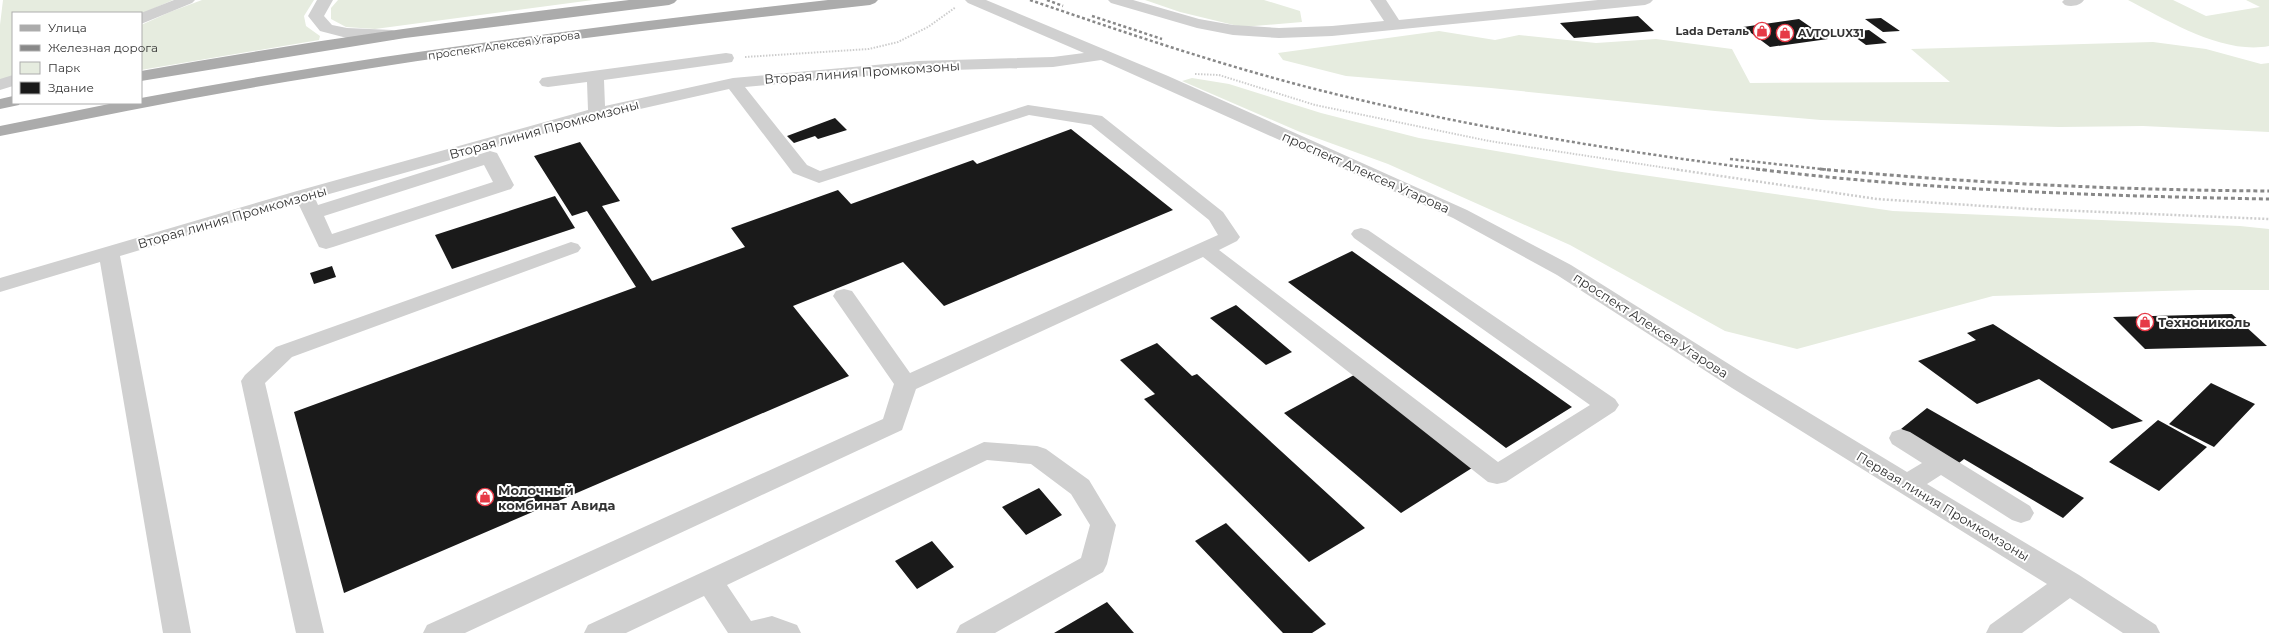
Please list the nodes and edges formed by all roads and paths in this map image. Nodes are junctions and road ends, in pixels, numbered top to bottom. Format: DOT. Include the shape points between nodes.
graph roads {
  1 [pos="187,0"];
  2 [pos="326,0"];
  3 [pos="669,0"];
  4 [pos="866,0"];
  5 [pos="1116,0"];
  6 [pos="1378,0"];
  7 [pos="1611,0"];
  8 [pos="1645,0"];
  9 [pos="967,2"];
  10 [pos="1539,5"];
  11 [pos="1584,7"];
  12 [pos="142,19"];
  13 [pos="1395,25"];
  14 [pos="392,35"];
  15 [pos="1103,55"];
  16 [pos="726,58"];
  17 [pos="595,75"];
  18 [pos="142,76"];
  19 [pos="12,80"];
  20 [pos="1162,80"];
  21 [pos="548,82"];
  22 [pos="733,83"];
  23 [pos="0,85"];
  24 [pos="610,88"];
  25 [pos="703,90"];
  26 [pos="12,101"];
  27 [pos="142,103"];
  28 [pos="0,104"];
  29 [pos="136,104"];
  30 [pos="596,113"];
  31 [pos="0,131"];
  32 [pos="304,195"];
  33 [pos="313,213"];
  34 [pos="2269,220"];
  35 [pos="1361,234"];
  36 [pos="571,248"];
  37 [pos="1205,249"];
  38 [pos="109,253"];
  39 [pos="0,285"];
  40 [pos="844,296"];
  41 [pos="1740,382"];
  42 [pos="906,384"];
  43 [pos="1901,438"];
  44 [pos="1941,463"];
  45 [pos="1907,484"];
  46 [pos="2021,514"];
  47 [pos="709,580"];
  48 [pos="2069,583"];
  49 [pos="177,633"];
  50 [pos="310,633"];
  51 [pos="437,633"];
  52 [pos="598,633"];
  53 [pos="743,633"];
  54 [pos="749,633"];
  55 [pos="787,633"];
  56 [pos="970,633"];
  57 [pos="2000,633"];
  58 [pos="2146,633"];
  1 -- 12 [label="street"];
  2 -- 14 [label="street" via="316,16 326,28 347,34"];
  3 -- 14 [label="main road, проспект Алексея Угарова"];
  4 -- 27 [label="main road, проспект Алексея Угарова" via="535,40 348,67"];
  5 -- 13 [label="street" via="1169,16 1234,30 1280,33"];
  6 -- 13 [label="street"];
  7 -- 11 [label="street"];
  8 -- 11 [label="street"];
  9 -- 15 [label="street, проспект Алексея Угарова"];
  9 -- 16 [label="path" via="928,27 898,42 869,49"];
  10 -- 11 [label="street"];
  10 -- 13 [label="street"];
  14 -- 18 [label="main road, проспект Алексея Угарова"];
  15 -- 20 [label="street, проспект Алексея Угарова"];
  15 -- 22 [label="street, Вторая линия Промкомзоны" via="1053,62 911,67"];
  16 -- 17 [label="street"];
  17 -- 21 [label="street"];
  17 -- 30 [label="street"];
  19 -- 23 [label="street"];
  20 -- 34 [label="path" via="1184,74 1218,76 1316,105 1489,141 1877,199"];
  20 -- 41 [label="street, проспект Алексея Угарова" via="1460,214 1564,270"];
  22 -- 25 [label="street, Вторая линия Промкомзоны"];
  22 -- 37 [label="street" via="800,169 819,177 1028,110 1096,120 1216,216 1230,237"];
  24 -- 25 [label="street" via="633,81 692,74"];
  25 -- 30 [label="street, Вторая линия Промкомзоны"];
  26 -- 28 [label="main road"];
  29 -- 31 [label="main road, проспект Алексея Угарова"];
  30 -- 32 [label="street, Вторая линия Промкомзоны"];
  32 -- 33 [label="street"];
  32 -- 38 [label="street, Вторая линия Промкомзоны"];
  33 -- 33 [label="street" via="326,243 504,185 490,157"];
  35 -- 37 [label="street" via="1607,405 1497,475"];
  36 -- 50 [label="street" via="284,352 253,381"];
  37 -- 42 [label="street"];
  38 -- 39 [label="street, Вторая линия Промкомзоны"];
  38 -- 49 [label="street"];
  40 -- 42 [label="street"];
  41 -- 45 [label="street, Первая линия Промкомзоны"];
  42 -- 51 [label="street" via="893,424"];
  43 -- 44 [label="street"];
  44 -- 45 [label="street"];
  44 -- 46 [label="street"];
  45 -- 48 [label="street, Первая линия Промкомзоны"];
  47 -- 52 [label="street"];
  47 -- 53 [label="street"];
  47 -- 56 [label="street" via="984,451 1037,455 1080,487 1103,525 1093,564"];
  48 -- 57 [label="street"];
  48 -- 58 [label="street, Первая линия Промкомзоны"];
  54 -- 55 [label="street" via="772,628"];
}
